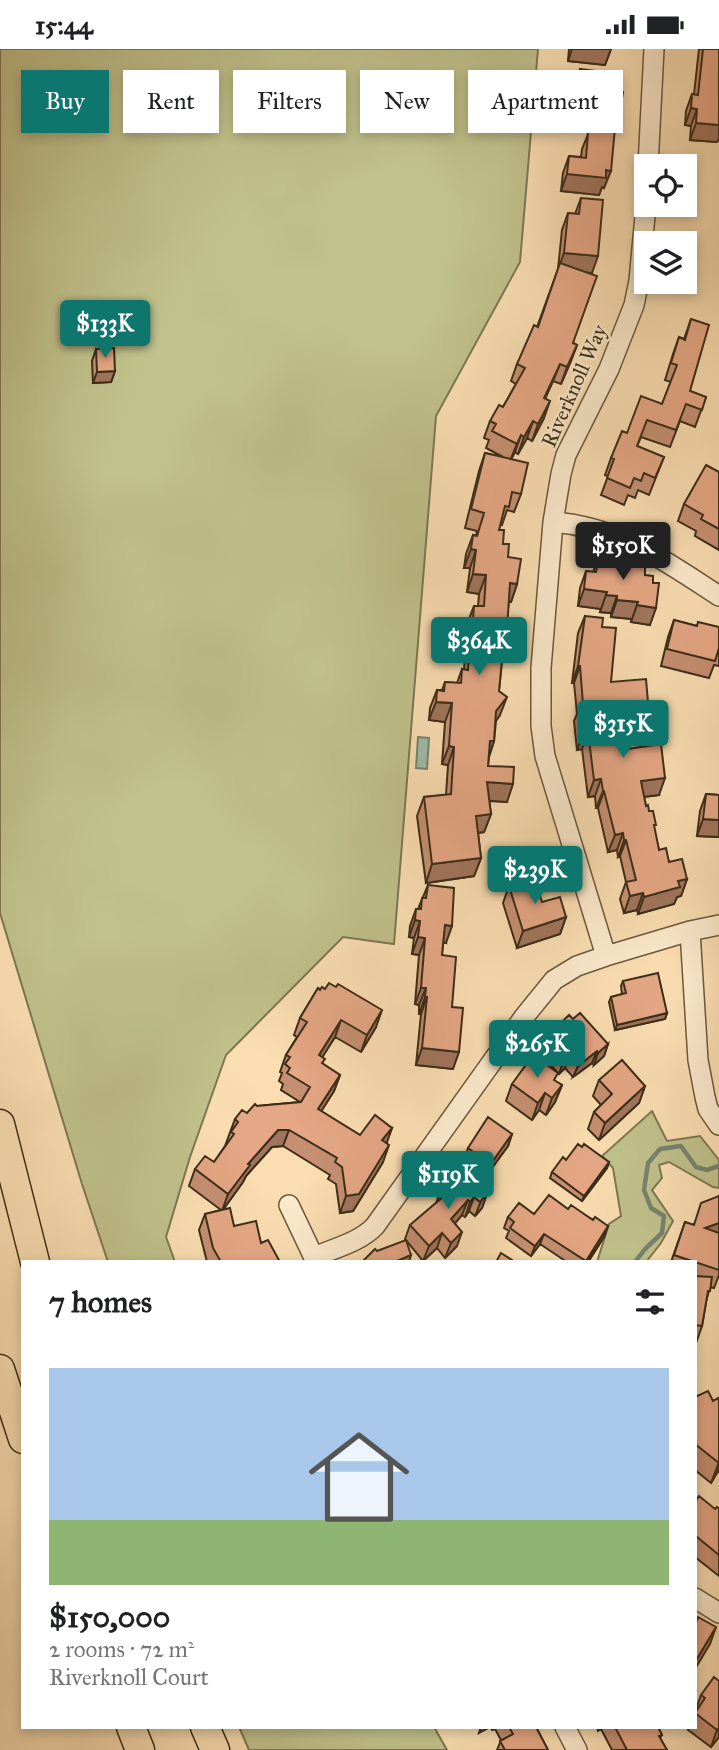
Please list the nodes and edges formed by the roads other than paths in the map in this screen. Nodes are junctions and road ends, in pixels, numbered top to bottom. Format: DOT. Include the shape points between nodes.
graph roads {
  1 [pos="654,49"];
  2 [pos="649,154"];
  3 [pos="645,217"];
  4 [pos="554,521"];
  5 [pos="719,596"];
  6 [pos="719,925"];
  7 [pos="690,931"];
  8 [pos="606,956"];
  9 [pos="0,1124"];
  10 [pos="719,1125"];
  11 [pos="289,1205"];
  12 [pos="315,1259"];
  13 [pos="34,1260"];
  14 [pos="0,1369"];
  15 [pos="21,1433"];
  16 [pos="697,1599"];
  17 [pos="719,1613"];
  18 [pos="121,1729"];
  19 [pos="132,1729"];
  20 [pos="206,1729"];
  21 [pos="566,1729"];
  22 [pos="126,1750"];
  23 [pos="140,1750"];
  24 [pos="215,1750"];
  25 [pos="577,1750"];
  1 -- 2 [label="street"];
  3 -- 4 [label="street, Riverknoll Way" via="634,305 609,369 566,455"];
  4 -- 5 [label="street" via="620,537"];
  4 -- 8 [label="street, Riverknoll Way" via="541,668 541,726 547,763"];
  6 -- 7 [label="street"];
  7 -- 8 [label="street"];
  7 -- 10 [label="street" via="698,1060 708,1109"];
  8 -- 12 [label="street" via="562,974 546,989 375,1226"];
  9 -- 13 [label="highway"];
  11 -- 12 [label="street"];
  14 -- 15 [label="highway"];
  16 -- 17 [label="street"];
  18 -- 22 [label="highway"];
  19 -- 23 [label="highway"];
  20 -- 24 [label="highway"];
  21 -- 25 [label="street"];
}
